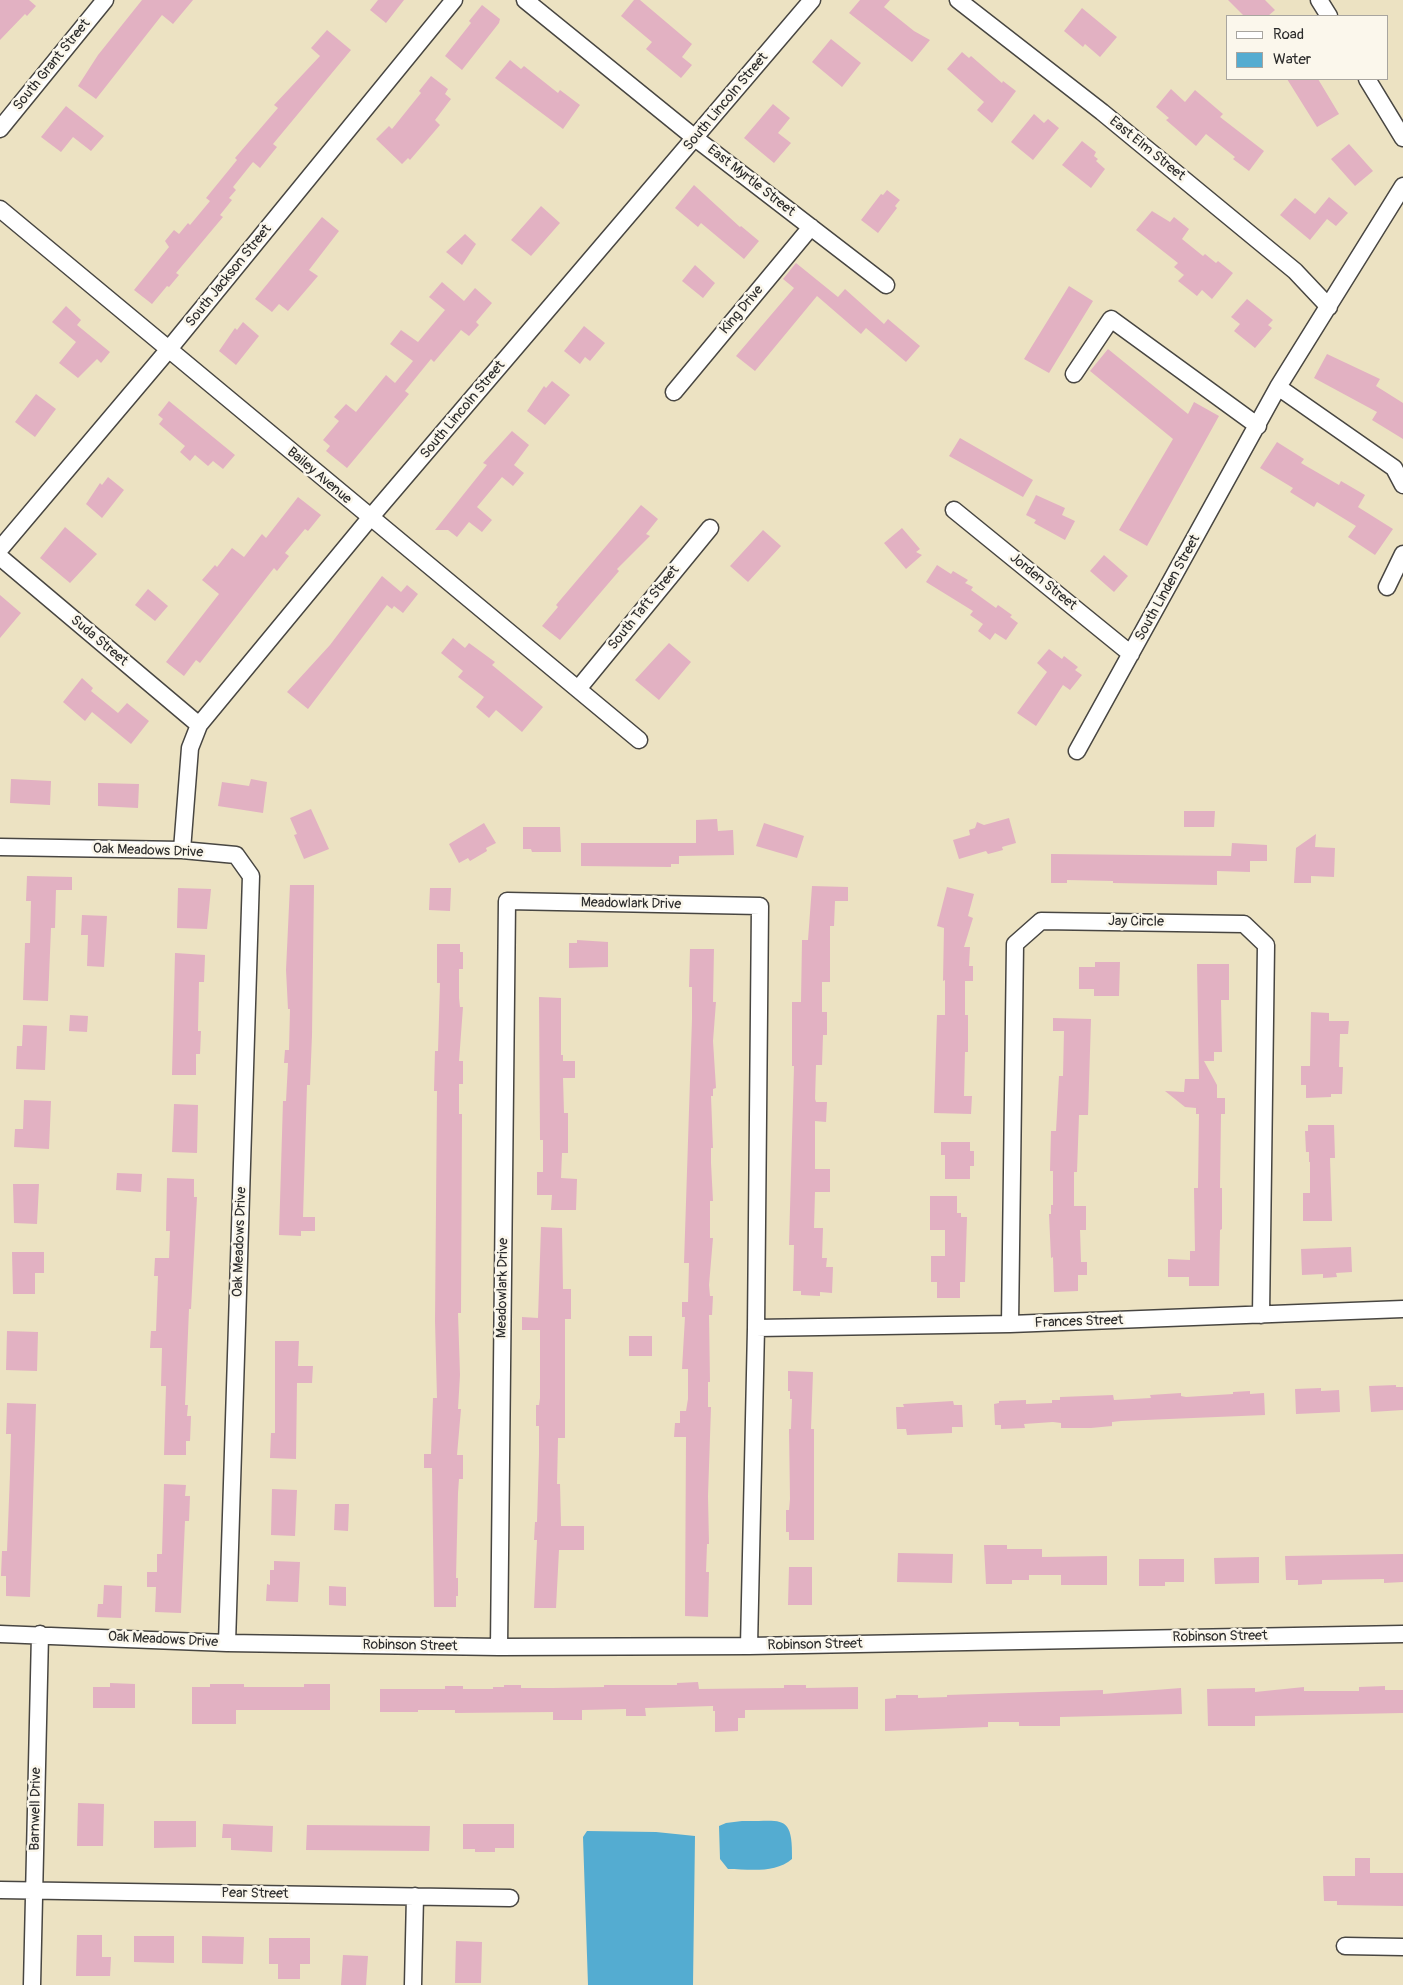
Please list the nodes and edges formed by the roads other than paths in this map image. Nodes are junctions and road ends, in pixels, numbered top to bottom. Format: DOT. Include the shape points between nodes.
graph roads {
  1 [pos="105,0"];
  2 [pos="454,0"];
  3 [pos="525,0"];
  4 [pos="812,0"];
  5 [pos="958,0"];
  6 [pos="1319,0"];
  7 [pos="1328,15"];
  8 [pos="1368,80"];
  9 [pos="0,130"];
  10 [pos="1403,137"];
  11 [pos="695,138"];
  12 [pos="1403,186"];
  13 [pos="0,209"];
  14 [pos="811,227"];
  15 [pos="886,285"];
  16 [pos="1329,307"];
  17 [pos="169,349"];
  18 [pos="1074,374"];
  19 [pos="1278,387"];
  20 [pos="674,392"];
  21 [pos="1258,426"];
  22 [pos="1403,485"];
  23 [pos="954,510"];
  24 [pos="370,518"];
  25 [pos="710,528"];
  26 [pos="0,549"];
  27 [pos="1403,554"];
  28 [pos="0,557"];
  29 [pos="1387,587"];
  30 [pos="1131,654"];
  31 [pos="578,689"];
  32 [pos="199,725"];
  33 [pos="639,740"];
  34 [pos="1077,751"];
  35 [pos="0,847"];
  36 [pos="182,850"];
  37 [pos="1403,1309"];
  38 [pos="1261,1315"];
  39 [pos="1010,1324"];
  40 [pos="756,1328"];
  41 [pos="0,1634"];
  42 [pos="40,1634"];
  43 [pos="1403,1634"];
  44 [pos="227,1643"];
  45 [pos="749,1646"];
  46 [pos="499,1647"];
  47 [pos="0,1890"];
  48 [pos="34,1890"];
  49 [pos="415,1896"];
  50 [pos="510,1898"];
  51 [pos="1344,1946"];
  52 [pos="1403,1947"];
  53 [pos="32,1985"];
  54 [pos="413,1985"];
  1 -- 9 [label="street, South Grant Street"];
  2 -- 17 [label="street, South Jackson Street"];
  3 -- 11 [label="street, East Myrtle Street"];
  4 -- 11 [label="street, South Lincoln Street"];
  5 -- 16 [label="street, East Elm Street" via="1102,112 1280,258"];
  6 -- 7 [label="street"];
  8 -- 10 [label="street"];
  11 -- 14 [label="street, East Myrtle Street"];
  11 -- 24 [label="street, South Lincoln Street"];
  12 -- 16 [label="street, South Linden Street"];
  13 -- 17 [label="street, Bailey Avenue"];
  14 -- 15 [label="street, East Myrtle Street"];
  14 -- 20 [label="street, King Drive"];
  16 -- 19 [label="street, South Linden Street"];
  17 -- 24 [label="street, Bailey Avenue"];
  17 -- 26 [label="street, South Jackson Street"];
  18 -- 21 [label="street" via="1111,319"];
  19 -- 21 [label="street, South Linden Street"];
  19 -- 22 [label="street" via="1394,468"];
  21 -- 30 [label="street, South Linden Street"];
  23 -- 30 [label="street, Jorden Street"];
  24 -- 31 [label="street, Bailey Avenue"];
  24 -- 32 [label="street, South Lincoln Street"];
  25 -- 31 [label="street, South Taft Street"];
  27 -- 29 [label="street"];
  28 -- 32 [label="street, Suda Street"];
  30 -- 34 [label="street, South Linden Street"];
  31 -- 33 [label="street, Bailey Avenue"];
  32 -- 36 [label="street, South Lincoln Street" via="190,748"];
  35 -- 36 [label="street, Oak Meadows Drive"];
  36 -- 44 [label="street, Oak Meadows Drive" via="236,855 252,876"];
  37 -- 38 [label="street, Frances Street"];
  38 -- 39 [label="street, Frances Street"];
  38 -- 39 [label="street, Jay Circle" via="1266,945 1244,924 1042,921 1015,944"];
  39 -- 40 [label="street, Frances Street"];
  40 -- 45 [label="street, Meadowlark Drive"];
  40 -- 46 [label="street, Meadowlark Drive" via="760,906 507,902"];
  41 -- 42 [label="street, Oak Meadows Drive"];
  42 -- 44 [label="street, Oak Meadows Drive"];
  42 -- 48 [label="street, Barnwell Drive"];
  43 -- 45 [label="street, Robinson Street"];
  44 -- 46 [label="street, Robinson Street"];
  45 -- 46 [label="street, Robinson Street"];
  47 -- 48 [label="street, Pear Street"];
  48 -- 49 [label="street, Pear Street"];
  48 -- 53 [label="street, Barnwell Drive"];
  49 -- 50 [label="street, Pear Street"];
  49 -- 54 [label="street"];
  51 -- 52 [label="street"];
}
